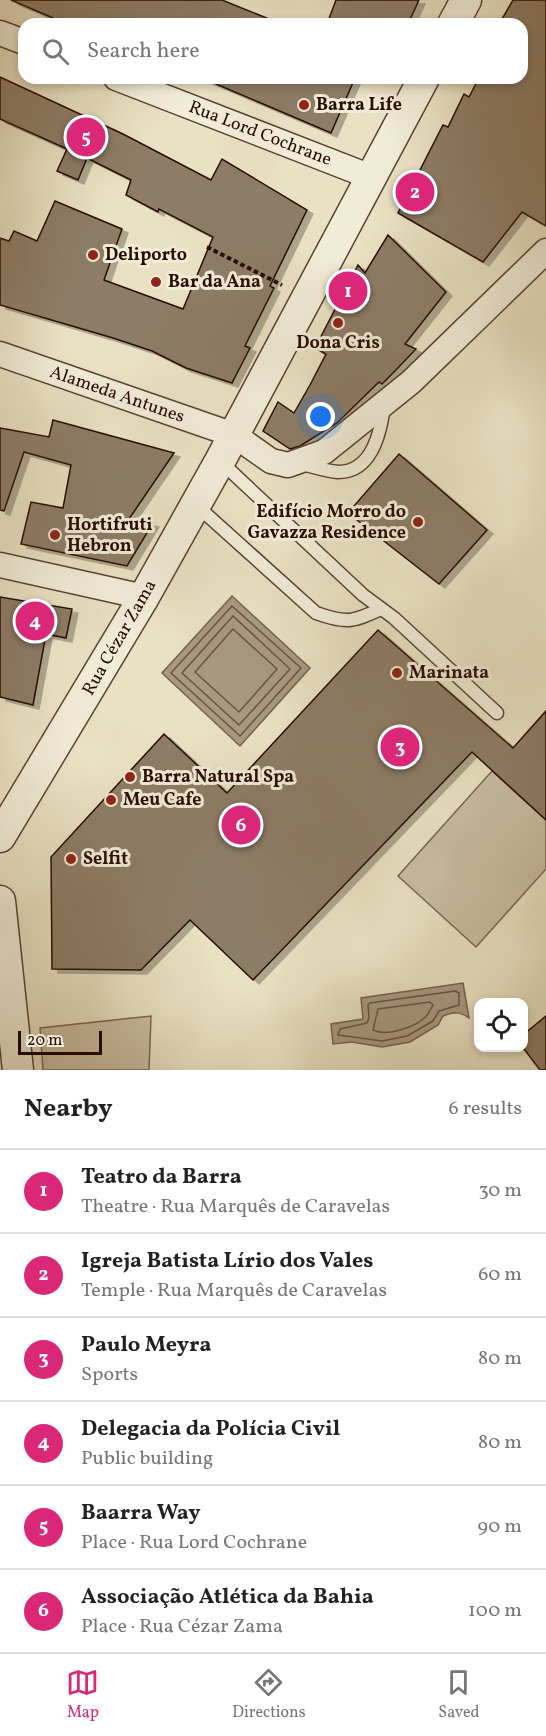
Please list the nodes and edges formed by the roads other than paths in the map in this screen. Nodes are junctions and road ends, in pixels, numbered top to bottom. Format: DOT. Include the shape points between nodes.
graph roads {
  1 [pos="466,0"];
  2 [pos="456,18"];
  3 [pos="0,33"];
  4 [pos="18,40"];
  5 [pos="131,84"];
  6 [pos="421,84"];
  7 [pos="371,177"];
  8 [pos="546,251"];
  9 [pos="0,354"];
  10 [pos="384,404"];
  11 [pos="234,435"];
  12 [pos="220,461"];
  13 [pos="298,462"];
  14 [pos="196,505"];
  15 [pos="0,565"];
  16 [pos="144,597"];
  17 [pos="381,609"];
  18 [pos="498,713"];
  19 [pos="0,837"];
  20 [pos="0,901"];
  21 [pos="18,1070"];
  1 -- 2 [label="street"];
  3 -- 4 [label="street"];
  5 -- 7 [label="street, Rua Lord Cochrane"];
  6 -- 7 [label="street, Rua Cézar Zama"];
  7 -- 11 [label="street, Rua Cézar Zama"];
  8 -- 10 [label="street"];
  9 -- 11 [label="street, Alameda Antunes"];
  10 -- 13 [label="street" via="324,452"];
  10 -- 13 [label="lane" via="377,443 364,461 340,472"];
  11 -- 12 [label="street, Rua Cézar Zama"];
  11 -- 13 [label="street, Alameda Antunes" via="271,461 288,465"];
  12 -- 14 [label="street, Rua Cézar Zama"];
  12 -- 17 [label="lane"];
  14 -- 16 [label="street, Rua Cézar Zama"];
  14 -- 17 [label="lane" via="316,613 356,621"];
  15 -- 16 [label="street"];
  16 -- 19 [label="street, Rua Cézar Zama"];
  17 -- 18 [label="lane"];
  20 -- 21 [label="street"];
}
